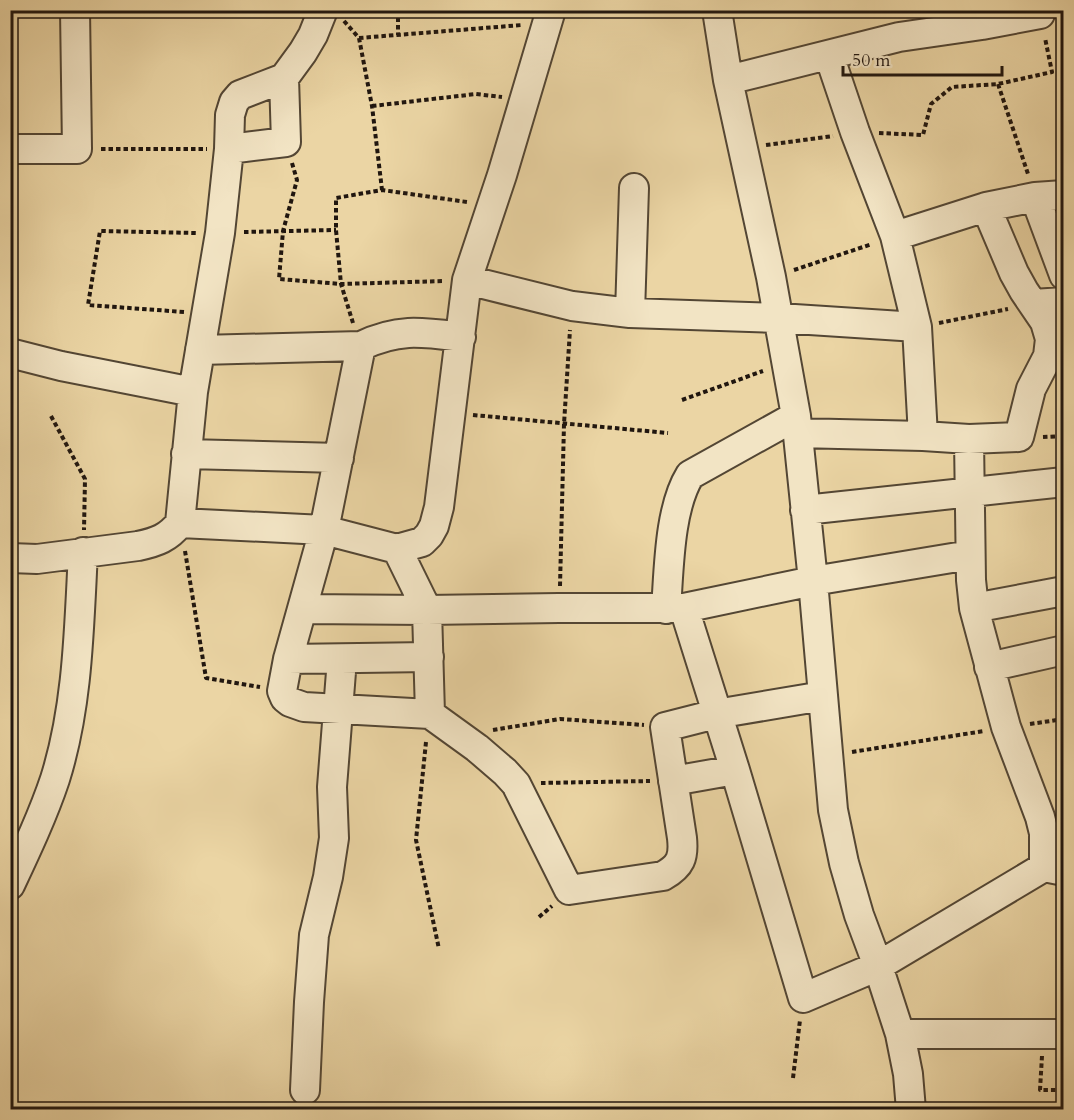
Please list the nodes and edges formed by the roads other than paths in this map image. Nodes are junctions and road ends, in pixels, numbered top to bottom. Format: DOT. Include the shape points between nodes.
graph roads {
  1 [pos="75,10"];
  2 [pos="717,10"];
  3 [pos="1040,12"];
  4 [pos="332,14"];
  5 [pos="550,16"];
  6 [pos="980,18"];
  7 [pos="829,55"];
  8 [pos="284,78"];
  9 [pos="728,80"];
  10 [pos="10,149"];
  11 [pos="229,149"];
  12 [pos="634,188"];
  13 [pos="1064,195"];
  14 [pos="1035,197"];
  15 [pos="986,207"];
  16 [pos="895,236"];
  17 [pos="1064,275"];
  18 [pos="468,280"];
  19 [pos="1064,302"];
  20 [pos="1033,304"];
  21 [pos="630,313"];
  22 [pos="779,318"];
  23 [pos="917,327"];
  24 [pos="461,337"];
  25 [pos="361,346"];
  26 [pos="200,350"];
  27 [pos="10,353"];
  28 [pos="193,392"];
  29 [pos="796,424"];
  30 [pos="923,436"];
  31 [pos="969,439"];
  32 [pos="186,454"];
  33 [pos="339,458"];
  34 [pos="1064,482"];
  35 [pos="969,493"];
  36 [pos="805,510"];
  37 [pos="180,523"];
  38 [pos="324,530"];
  39 [pos="397,549"];
  40 [pos="83,552"];
  41 [pos="970,555"];
  42 [pos="10,558"];
  43 [pos="813,581"];
  44 [pos="1064,591"];
  45 [pos="675,608"];
  46 [pos="974,608"];
  47 [pos="303,609"];
  48 [pos="427,610"];
  49 [pos="1064,650"];
  50 [pos="429,657"];
  51 [pos="342,658"];
  52 [pos="288,659"];
  53 [pos="989,667"];
  54 [pos="823,696"];
  55 [pos="338,710"];
  56 [pos="429,714"];
  57 [pos="716,714"];
  58 [pos="735,770"];
  59 [pos="673,781"];
  60 [pos="1054,869"];
  61 [pos="10,885"];
  62 [pos="878,966"];
  63 [pos="900,1034"];
  64 [pos="1053,1034"];
  65 [pos="305,1090"];
  66 [pos="911,1110"];
  1 -- 10 [label="street" via="77,149"];
  2 -- 9 [label="street"];
  3 -- 6 [label="street"];
  4 -- 8 [label="street"];
  5 -- 18 [label="street"];
  6 -- 7 [label="street"];
  7 -- 9 [label="street"];
  7 -- 16 [label="street"];
  8 -- 11 [label="street" via="240,95 234,102"];
  8 -- 11 [label="street" via="286,142"];
  9 -- 22 [label="street"];
  11 -- 26 [label="street" via="220,233"];
  12 -- 21 [label="street"];
  13 -- 14 [label="street"];
  14 -- 15 [label="street"];
  14 -- 17 [label="street"];
  15 -- 16 [label="street"];
  15 -- 20 [label="street" via="1014,273"];
  16 -- 23 [label="street"];
  18 -- 21 [label="street" via="572,306"];
  18 -- 24 [label="street"];
  19 -- 20 [label="street"];
  20 -- 31 [label="street" via="1045,322 1050,347 1031,389 1019,437"];
  21 -- 22 [label="street"];
  22 -- 23 [label="street"];
  22 -- 29 [label="street"];
  23 -- 30 [label="street"];
  24 -- 25 [label="street" via="400,333"];
  24 -- 39 [label="street" via="434,526 422,542"];
  25 -- 26 [label="street"];
  25 -- 33 [label="street"];
  26 -- 28 [label="street"];
  27 -- 28 [label="street"];
  28 -- 32 [label="street"];
  29 -- 30 [label="street"];
  29 -- 36 [label="street"];
  29 -- 45 [label="street" via="690,475 683,486 674,527"];
  30 -- 31 [label="street"];
  31 -- 35 [label="street"];
  32 -- 33 [label="street"];
  32 -- 37 [label="street"];
  33 -- 38 [label="street"];
  34 -- 35 [label="street"];
  35 -- 36 [label="street"];
  35 -- 41 [label="street"];
  36 -- 43 [label="street"];
  37 -- 38 [label="street"];
  37 -- 40 [label="street" via="172,533 151,543"];
  38 -- 39 [label="street"];
  38 -- 47 [label="street"];
  39 -- 48 [label="street"];
  40 -- 42 [label="street" via="37,559"];
  40 -- 61 [label="street" via="76,663 66,733 55,778"];
  41 -- 43 [label="street"];
  41 -- 46 [label="street"];
  43 -- 45 [label="street"];
  43 -- 54 [label="street"];
  44 -- 46 [label="street"];
  45 -- 48 [label="street"];
  45 -- 57 [label="street"];
  46 -- 53 [label="street"];
  47 -- 48 [label="street"];
  47 -- 52 [label="street"];
  48 -- 50 [label="street"];
  49 -- 53 [label="street"];
  50 -- 51 [label="street"];
  50 -- 56 [label="street"];
  51 -- 52 [label="street"];
  51 -- 55 [label="street"];
  52 -- 55 [label="street" via="282,691 285,698 296,705"];
  53 -- 60 [label="street"];
  54 -- 57 [label="street"];
  54 -- 62 [label="street" via="833,810 858,915"];
  55 -- 56 [label="street"];
  55 -- 65 [label="street" via="332,787 334,838 314,935"];
  56 -- 59 [label="street" via="500,767 516,784 569,890 663,876 674,870 683,851"];
  57 -- 58 [label="street"];
  57 -- 59 [label="street" via="665,727"];
  58 -- 59 [label="street"];
  58 -- 62 [label="street" via="803,998"];
  60 -- 62 [label="street"];
  62 -- 63 [label="street"];
  63 -- 64 [label="street"];
  63 -- 66 [label="street"];
}
